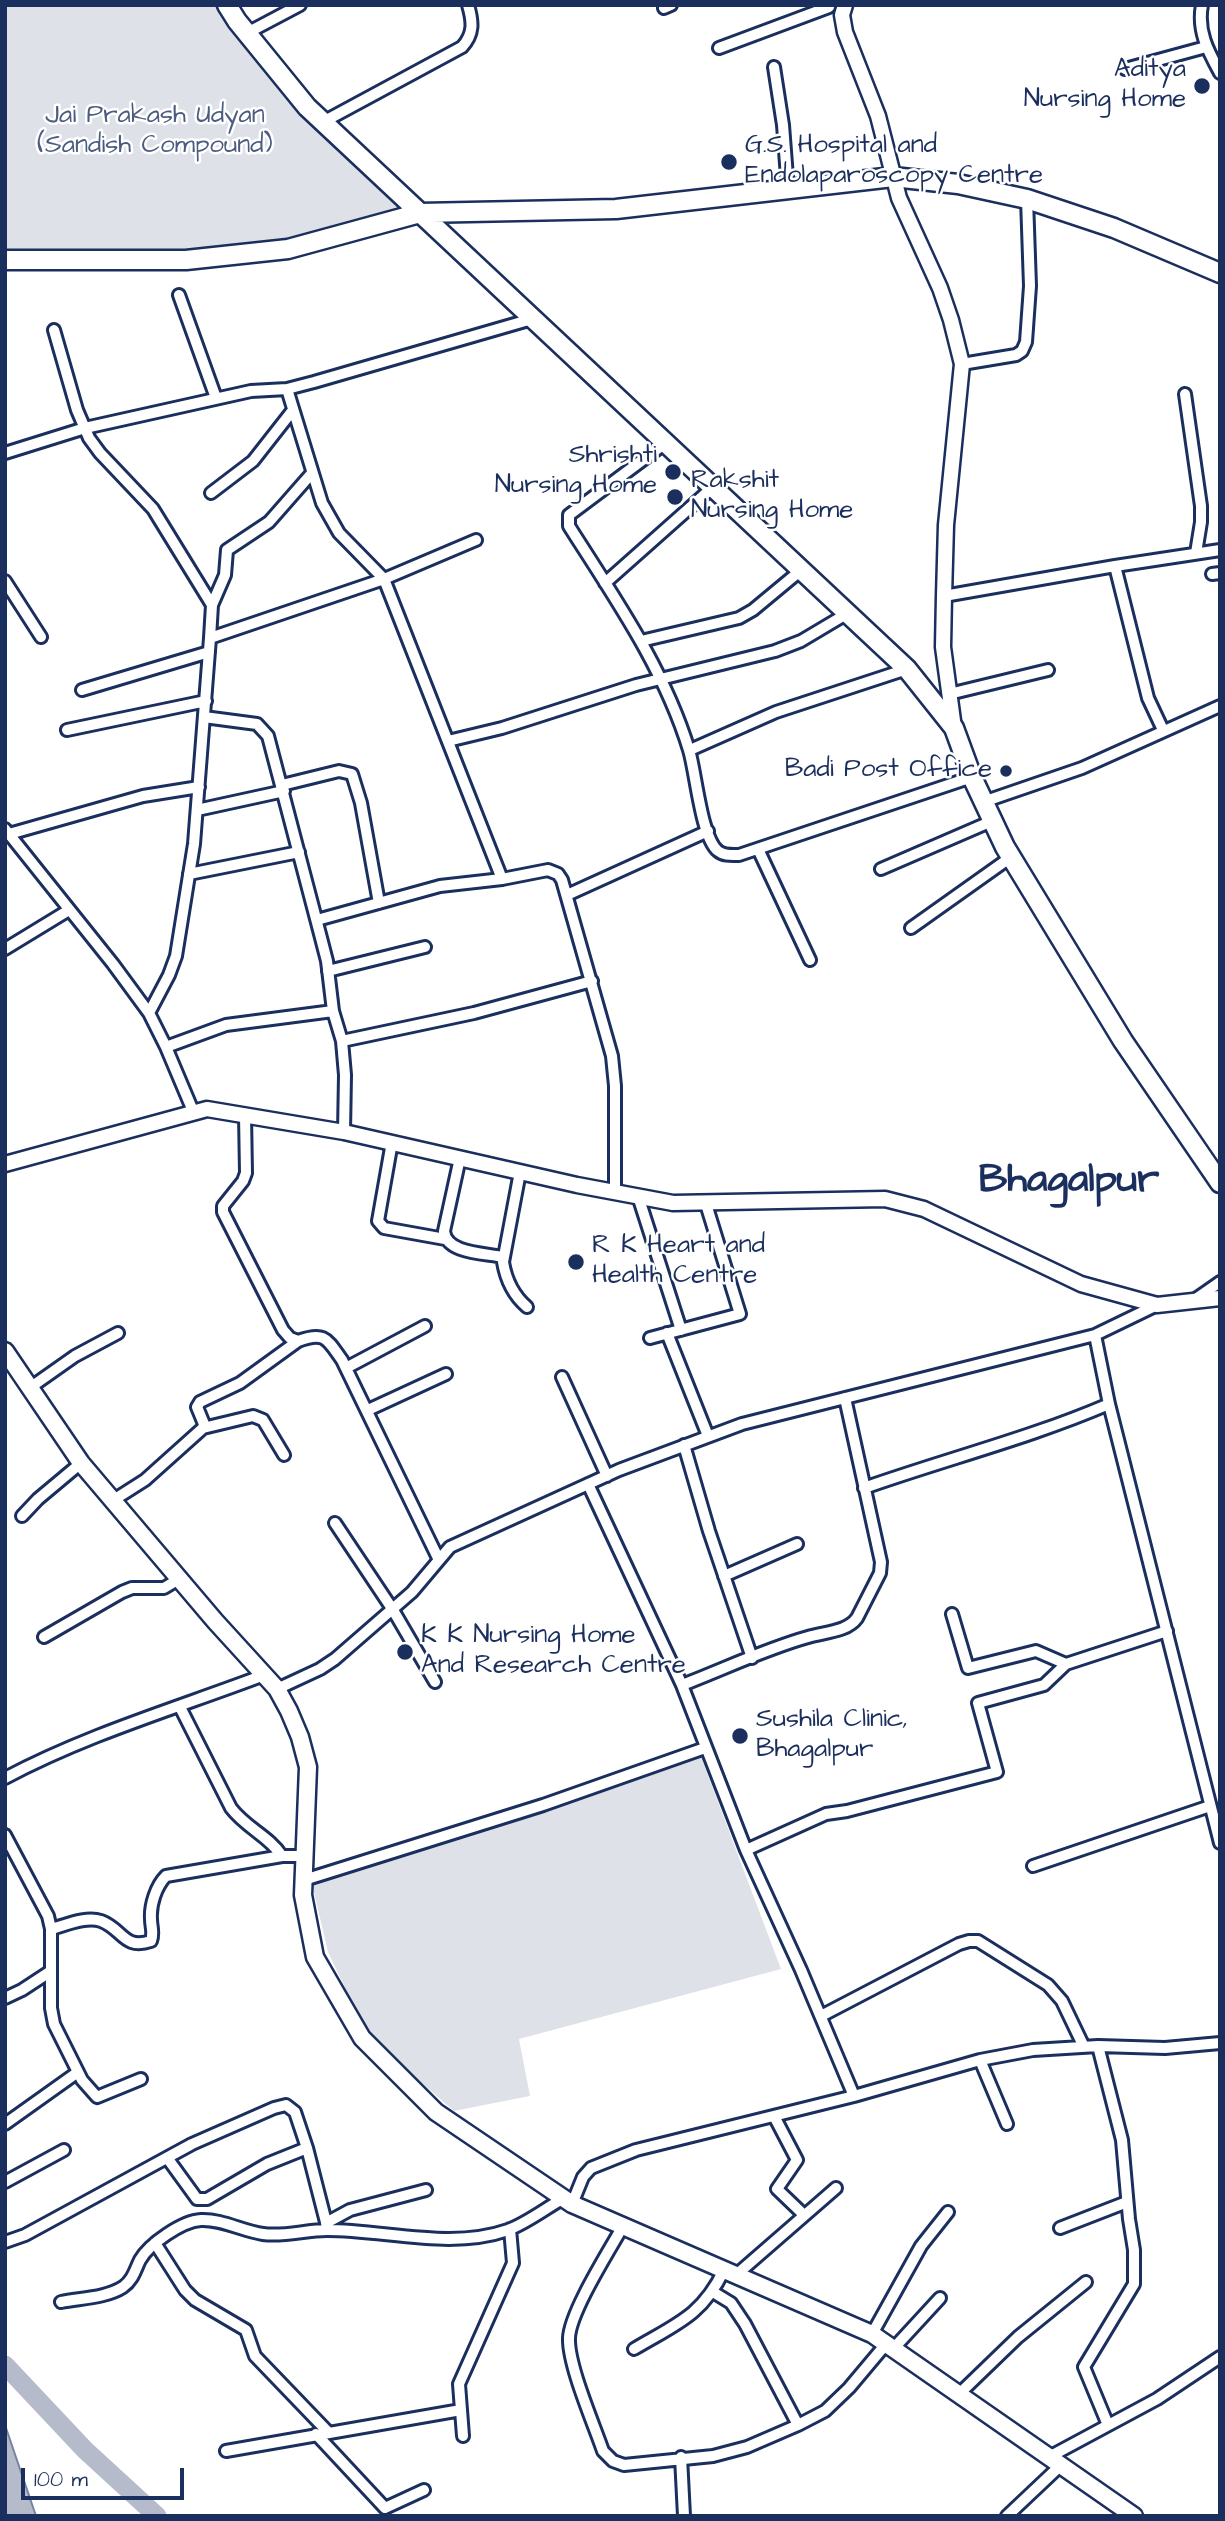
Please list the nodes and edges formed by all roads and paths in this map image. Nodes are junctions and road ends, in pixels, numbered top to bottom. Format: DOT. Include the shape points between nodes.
graph roads {
  1 [pos="226,5"];
  2 [pos="300,5"];
  3 [pos="468,5"];
  4 [pos="1202,5"];
  5 [pos="835,8"];
  6 [pos="247,33"];
  7 [pos="1206,47"];
  8 [pos="719,48"];
  9 [pos="774,67"];
  10 [pos="1125,69"];
  11 [pos="1220,73"];
  12 [pos="323,122"];
  13 [pos="892,177"];
  14 [pos="788,190"];
  15 [pos="1027,199"];
  16 [pos="420,213"];
  17 [pos="5,260"];
  18 [pos="1220,273"];
  19 [pos="179,295"];
  20 [pos="532,319"];
  21 [pos="54,330"];
  22 [pos="962,364"];
  23 [pos="287,389"];
  24 [pos="1185,394"];
  25 [pos="216,398"];
  26 [pos="293,410"];
  27 [pos="85,428"];
  28 [pos="664,444"];
  29 [pos="5,453"];
  30 [pos="312,473"];
  31 [pos="712,488"];
  32 [pos="211,493"];
  33 [pos="476,540"];
  34 [pos="1220,550"];
  35 [pos="1196,553"];
  36 [pos="1115,566"];
  37 [pos="800,571"];
  38 [pos="384,579"];
  39 [pos="5,581"];
  40 [pos="605,583"];
  41 [pos="944,596"];
  42 [pos="212,605"];
  43 [pos="848,613"];
  44 [pos="41,637"];
  45 [pos="210,638"];
  46 [pos="641,641"];
  47 [pos="209,652"];
  48 [pos="907,670"];
  49 [pos="1048,670"];
  50 [pos="663,680"];
  51 [pos="82,690"];
  52 [pos="949,694"];
  53 [pos="206,701"];
  54 [pos="1220,706"];
  55 [pos="204,718"];
  56 [pos="954,728"];
  57 [pos="67,730"];
  58 [pos="1163,730"];
  59 [pos="448,741"];
  60 [pos="690,750"];
  61 [pos="972,777"];
  62 [pos="199,787"];
  63 [pos="283,788"];
  64 [pos="983,802"];
  65 [pos="197,810"];
  66 [pos="992,821"];
  67 [pos="708,831"];
  68 [pos="7,832"];
  69 [pos="758,849"];
  70 [pos="299,852"];
  71 [pos="1011,857"];
  72 [pos="881,869"];
  73 [pos="189,874"];
  74 [pos="502,879"];
  75 [pos="566,895"];
  76 [pos="379,903"];
  77 [pos="69,910"];
  78 [pos="317,920"];
  79 [pos="911,928"];
  80 [pos="425,947"];
  81 [pos="5,949"];
  82 [pos="810,960"];
  83 [pos="328,971"];
  84 [pos="592,982"];
  85 [pos="333,1011"];
  86 [pos="149,1013"];
  87 [pos="342,1041"];
  88 [pos="166,1047"];
  89 [pos="193,1111"];
  90 [pos="245,1115"];
  91 [pos="344,1132"];
  92 [pos="392,1142"];
  93 [pos="460,1158"];
  94 [pos="5,1164"];
  95 [pos="520,1172"];
  96 [pos="1220,1183"];
  97 [pos="615,1191"];
  98 [pos="638,1196"];
  99 [pos="706,1203"];
  100 [pos="445,1239"];
  101 [pos="503,1257"];
  102 [pos="1220,1282"];
  103 [pos="1220,1298"];
  104 [pos="1188,1303"];
  105 [pos="1157,1305"];
  106 [pos="527,1307"];
  107 [pos="425,1326"];
  108 [pos="681,1330"];
  109 [pos="118,1333"];
  110 [pos="667,1333"];
  111 [pos="1095,1335"];
  112 [pos="650,1338"];
  113 [pos="298,1341"];
  114 [pos="5,1351"];
  115 [pos="346,1368"];
  116 [pos="446,1374"];
  117 [pos="562,1377"];
  118 [pos="31,1387"];
  119 [pos="845,1398"];
  120 [pos="1109,1405"];
  121 [pos="368,1410"];
  122 [pos="203,1428"];
  123 [pos="708,1436"];
  124 [pos="684,1446"];
  125 [pos="284,1455"];
  126 [pos="80,1464"];
  127 [pos="607,1476"];
  128 [pos="588,1484"];
  129 [pos="864,1488"];
  130 [pos="112,1501"];
  131 [pos="22,1516"];
  132 [pos="335,1523"];
  133 [pos="797,1544"];
  134 [pos="439,1560"];
  135 [pos="724,1576"];
  136 [pos="179,1579"];
  137 [pos="393,1610"];
  138 [pos="952,1614"];
  139 [pos="1167,1631"];
  140 [pos="44,1637"];
  141 [pos="752,1658"];
  142 [pos="1066,1664"];
  143 [pos="264,1675"];
  144 [pos="435,1682"];
  145 [pos="682,1685"];
  146 [pos="276,1689"];
  147 [pos="180,1707"];
  148 [pos="705,1748"];
  149 [pos="5,1778"];
  150 [pos="1210,1806"];
  151 [pos="5,1835"];
  152 [pos="1220,1843"];
  153 [pos="746,1850"];
  154 [pos="282,1856"];
  155 [pos="304,1856"];
  156 [pos="1033,1866"];
  157 [pos="304,1880"];
  158 [pos="51,1928"];
  159 [pos="51,1971"];
  160 [pos="5,1998"];
  161 [pos="821,2016"];
  162 [pos="1220,2043"];
  163 [pos="1098,2046"];
  164 [pos="1084,2047"];
  165 [pos="980,2060"];
  166 [pos="78,2072"];
  167 [pos="141,2079"];
  168 [pos="854,2096"];
  169 [pos="774,2116"];
  170 [pos="5,2124"];
  171 [pos="1007,2124"];
  172 [pos="307,2148"];
  173 [pos="64,2150"];
  174 [pos="168,2158"];
  175 [pos="5,2182"];
  176 [pos="836,2188"];
  177 [pos="426,2190"];
  178 [pos="568,2201"];
  179 [pos="1127,2202"];
  180 [pos="948,2212"];
  181 [pos="803,2214"];
  182 [pos="623,2226"];
  183 [pos="327,2227"];
  184 [pos="1060,2228"];
  185 [pos="510,2229"];
  186 [pos="5,2242"];
  187 [pos="155,2243"];
  188 [pos="730,2272"];
  189 [pos="1086,2282"];
  190 [pos="713,2292"];
  191 [pos="940,2298"];
  192 [pos="61,2302"];
  193 [pos="884,2342"];
  194 [pos="634,2349"];
  195 [pos="1220,2357"];
  196 [pos="959,2394"];
  197 [pos="461,2410"];
  198 [pos="798,2424"];
  199 [pos="1108,2425"];
  200 [pos="322,2433"];
  201 [pos="463,2436"];
  202 [pos="226,2451"];
  203 [pos="681,2458"];
  204 [pos="1055,2461"];
  205 [pos="424,2490"];
  206 [pos="1024,2500"];
  207 [pos="684,2516"];
  208 [pos="1007,2516"];
  209 [pos="1026,2516"];
  210 [pos="1134,2516"];
  1 -- 6 [label="main road"];
  2 -- 6 [label="street"];
  3 -- 12 [label="street" via="472,28 462,47"];
  4 -- 7 [label="street" via="1200,24"];
  5 -- 8 [label="street"];
  5 -- 13 [label="street" via="878,116"];
  6 -- 12 [label="main road"];
  7 -- 10 [label="street"];
  7 -- 11 [label="street"];
  9 -- 14 [label="street"];
  12 -- 16 [label="main road"];
  13 -- 14 [label="main road"];
  13 -- 15 [label="main road" via="958,184"];
  13 -- 22 [label="street" via="940,288"];
  14 -- 16 [label="main road" via="616,209"];
  15 -- 18 [label="main road" via="1115,228"];
  15 -- 22 [label="street" via="1030,286 1026,342 1016,355"];
  16 -- 17 [label="main road" via="288,249 186,260"];
  16 -- 20 [label="main road"];
  19 -- 25 [label="street"];
  20 -- 23 [label="street"];
  20 -- 28 [label="main road"];
  21 -- 27 [label="street"];
  22 -- 41 [label="street"];
  23 -- 25 [label="street"];
  23 -- 26 [label="street"];
  24 -- 35 [label="street" via="1200,506"];
  25 -- 27 [label="street"];
  26 -- 30 [label="street"];
  26 -- 32 [label="street" via="253,461"];
  27 -- 29 [label="street"];
  27 -- 42 [label="street" via="100,453 153,509"];
  28 -- 31 [label="main road"];
  28 -- 40 [label="street" via="569,515 569,526"];
  30 -- 38 [label="street" via="339,533"];
  30 -- 42 [label="street" via="270,522 228,550 225,575"];
  31 -- 37 [label="main road"];
  31 -- 40 [label="street"];
  33 -- 38 [label="street"];
  34 -- 35 [label="street"];
  35 -- 36 [label="street"];
  36 -- 41 [label="street"];
  36 -- 58 [label="street" via="1148,698"];
  37 -- 43 [label="main road"];
  37 -- 46 [label="street" via="739,618"];
  38 -- 45 [label="street"];
  38 -- 59 [label="street"];
  39 -- 44 [label="street"];
  40 -- 46 [label="street"];
  41 -- 52 [label="street" via="943,647"];
  42 -- 45 [label="street"];
  43 -- 48 [label="main road"];
  43 -- 50 [label="street" via="788,647"];
  45 -- 47 [label="street"];
  46 -- 50 [label="street"];
  47 -- 51 [label="street"];
  47 -- 53 [label="street"];
  48 -- 56 [label="main road"];
  48 -- 60 [label="street" via="776,712"];
  49 -- 52 [label="street"];
  50 -- 59 [label="street"];
  50 -- 60 [label="street"];
  52 -- 56 [label="street"];
  53 -- 55 [label="street"];
  53 -- 57 [label="street"];
  54 -- 58 [label="street"];
  55 -- 62 [label="street"];
  55 -- 63 [label="street" via="262,727"];
  56 -- 61 [label="main road"];
  58 -- 64 [label="street" via="1082,768"];
  59 -- 74 [label="street"];
  60 -- 67 [label="street"];
  61 -- 64 [label="main road"];
  61 -- 69 [label="street"];
  62 -- 65 [label="street"];
  62 -- 68 [label="street" via="143,796"];
  63 -- 65 [label="street"];
  63 -- 70 [label="street"];
  63 -- 76 [label="street" via="339,771 352,774"];
  64 -- 66 [label="main road"];
  65 -- 73 [label="street"];
  66 -- 71 [label="main road"];
  66 -- 72 [label="street"];
  67 -- 69 [label="street" via="716,850 723,854"];
  67 -- 75 [label="street"];
  68 -- 77 [label="street"];
  69 -- 82 [label="street"];
  70 -- 73 [label="street"];
  70 -- 78 [label="street"];
  71 -- 79 [label="street"];
  71 -- 96 [label="main road" via="1123,1041"];
  73 -- 86 [label="street" via="176,956"];
  74 -- 75 [label="street" via="553,871 562,880"];
  74 -- 76 [label="street" via="440,886"];
  75 -- 84 [label="street"];
  76 -- 78 [label="street"];
  77 -- 81 [label="street"];
  77 -- 86 [label="street"];
  78 -- 83 [label="street"];
  80 -- 83 [label="street"];
  83 -- 85 [label="street"];
  84 -- 87 [label="street"];
  84 -- 97 [label="street" via="612,1056"];
  85 -- 87 [label="street"];
  85 -- 88 [label="street" via="226,1025"];
  86 -- 88 [label="street"];
  87 -- 91 [label="street"];
  88 -- 89 [label="street"];
  89 -- 90 [label="street"];
  89 -- 94 [label="street"];
  90 -- 91 [label="street"];
  90 -- 113 [label="street" via="246,1172 223,1212 283,1330"];
  91 -- 92 [label="street"];
  92 -- 93 [label="street"];
  92 -- 100 [label="street" via="378,1221 384,1228"];
  93 -- 95 [label="street"];
  93 -- 100 [label="street"];
  95 -- 97 [label="street"];
  95 -- 101 [label="street"];
  97 -- 98 [label="street"];
  98 -- 99 [label="street"];
  98 -- 108 [label="street"];
  99 -- 105 [label="street" via="838,1198 907,1203 1081,1284"];
  99 -- 108 [label="street" via="740,1314"];
  100 -- 101 [label="street" via="458,1248"];
  101 -- 106 [label="street" via="505,1276"];
  102 -- 104 [label="street"];
  103 -- 104 [label="street"];
  104 -- 105 [label="street"];
  105 -- 111 [label="street"];
  107 -- 115 [label="street"];
  108 -- 110 [label="street"];
  109 -- 118 [label="street"];
  110 -- 112 [label="street"];
  110 -- 123 [label="street"];
  111 -- 119 [label="street"];
  111 -- 120 [label="street"];
  113 -- 115 [label="street" via="321,1336"];
  113 -- 122 [label="street" via="240,1383 200,1402 197,1407"];
  114 -- 118 [label="main road"];
  115 -- 121 [label="street"];
  116 -- 121 [label="street"];
  117 -- 127 [label="street"];
  118 -- 126 [label="main road"];
  119 -- 123 [label="street"];
  119 -- 129 [label="street"];
  120 -- 129 [label="street"];
  120 -- 139 [label="street"];
  121 -- 134 [label="street"];
  122 -- 125 [label="street" via="259,1417"];
  122 -- 130 [label="street" via="145,1480"];
  123 -- 124 [label="street"];
  124 -- 127 [label="street"];
  124 -- 135 [label="street"];
  126 -- 130 [label="main road"];
  126 -- 131 [label="street"];
  127 -- 128 [label="street"];
  128 -- 134 [label="street" via="450,1548"];
  128 -- 145 [label="street"];
  129 -- 141 [label="street" via="881,1562 857,1618 846,1627"];
  130 -- 136 [label="main road"];
  132 -- 137 [label="street"];
  133 -- 135 [label="street"];
  134 -- 137 [label="street"];
  135 -- 141 [label="street"];
  136 -- 140 [label="street" via="164,1588 121,1592"];
  136 -- 143 [label="main road"];
  137 -- 144 [label="street"];
  137 -- 146 [label="street" via="320,1669"];
  138 -- 142 [label="street" via="968,1668 1036,1651"];
  139 -- 142 [label="street"];
  139 -- 150 [label="street"];
  141 -- 145 [label="street"];
  142 -- 153 [label="street" via="1044,1685 978,1703 997,1772 826,1814"];
  143 -- 146 [label="main road"];
  143 -- 147 [label="street"];
  145 -- 148 [label="street"];
  146 -- 155 [label="main road" via="300,1737 308,1767"];
  147 -- 149 [label="street" via="100,1734"];
  147 -- 154 [label="street" via="231,1808 240,1821 274,1843"];
  148 -- 153 [label="street"];
  148 -- 157 [label="street"];
  150 -- 152 [label="street"];
  150 -- 156 [label="street"];
  151 -- 158 [label="street"];
  153 -- 161 [label="street"];
  154 -- 155 [label="street"];
  154 -- 158 [label="street" via="166,1876 151,1909 151,1941 124,1940 101,1921"];
  155 -- 157 [label="main road"];
  157 -- 178 [label="main road" via="314,1957 362,2038 436,2112"];
  158 -- 159 [label="street"];
  159 -- 160 [label="street"];
  159 -- 166 [label="street" via="54,2024"];
  161 -- 164 [label="street" via="959,1944 978,1941 1048,1985 1062,2001"];
  161 -- 168 [label="street"];
  162 -- 163 [label="street" via="1165,2048"];
  163 -- 164 [label="street"];
  163 -- 179 [label="street" via="1122,2140"];
  164 -- 165 [label="street"];
  165 -- 168 [label="street"];
  165 -- 171 [label="street"];
  166 -- 167 [label="street" via="97,2097"];
  166 -- 170 [label="street"];
  168 -- 169 [label="street"];
  169 -- 178 [label="street" via="605,2162 591,2168"];
  169 -- 181 [label="street" via="797,2160 777,2189"];
  172 -- 174 [label="street" via="267,2164 207,2199 197,2199"];
  172 -- 174 [label="street" via="295,2112 286,2105"];
  172 -- 183 [label="street"];
  173 -- 175 [label="street"];
  174 -- 186 [label="street"];
  176 -- 181 [label="street"];
  177 -- 183 [label="street" via="350,2210"];
  178 -- 182 [label="main road"];
  178 -- 185 [label="street"];
  179 -- 184 [label="street"];
  179 -- 199 [label="street" via="1134,2284 1084,2367"];
  180 -- 193 [label="street" via="921,2246"];
  181 -- 188 [label="street"];
  182 -- 188 [label="main road"];
  182 -- 203 [label="street" via="573,2318 569,2337 572,2358 603,2451 613,2461 624,2465"];
  183 -- 185 [label="street" via="457,2238"];
  183 -- 187 [label="street" via="264,2234 199,2220"];
  185 -- 197 [label="street" via="513,2263 463,2372"];
  187 -- 192 [label="street" via="120,2289"];
  187 -- 200 [label="street" via="195,2300 246,2330 255,2356"];
  188 -- 190 [label="street"];
  188 -- 193 [label="main road"];
  189 -- 196 [label="street" via="1018,2337"];
  190 -- 194 [label="street" via="686,2318"];
  190 -- 198 [label="street" via="731,2303 745,2324"];
  191 -- 193 [label="street"];
  193 -- 196 [label="main road"];
  193 -- 198 [label="street" via="849,2389 825,2411"];
  195 -- 199 [label="street"];
  196 -- 204 [label="main road"];
  197 -- 200 [label="street"];
  197 -- 201 [label="street"];
  198 -- 203 [label="street" via="747,2447"];
  199 -- 204 [label="street"];
  200 -- 202 [label="street"];
  200 -- 205 [label="street" via="385,2508"];
  203 -- 207 [label="street"];
  204 -- 206 [label="street"];
  204 -- 210 [label="main road"];
  206 -- 208 [label="street"];
  206 -- 209 [label="street"];
}
